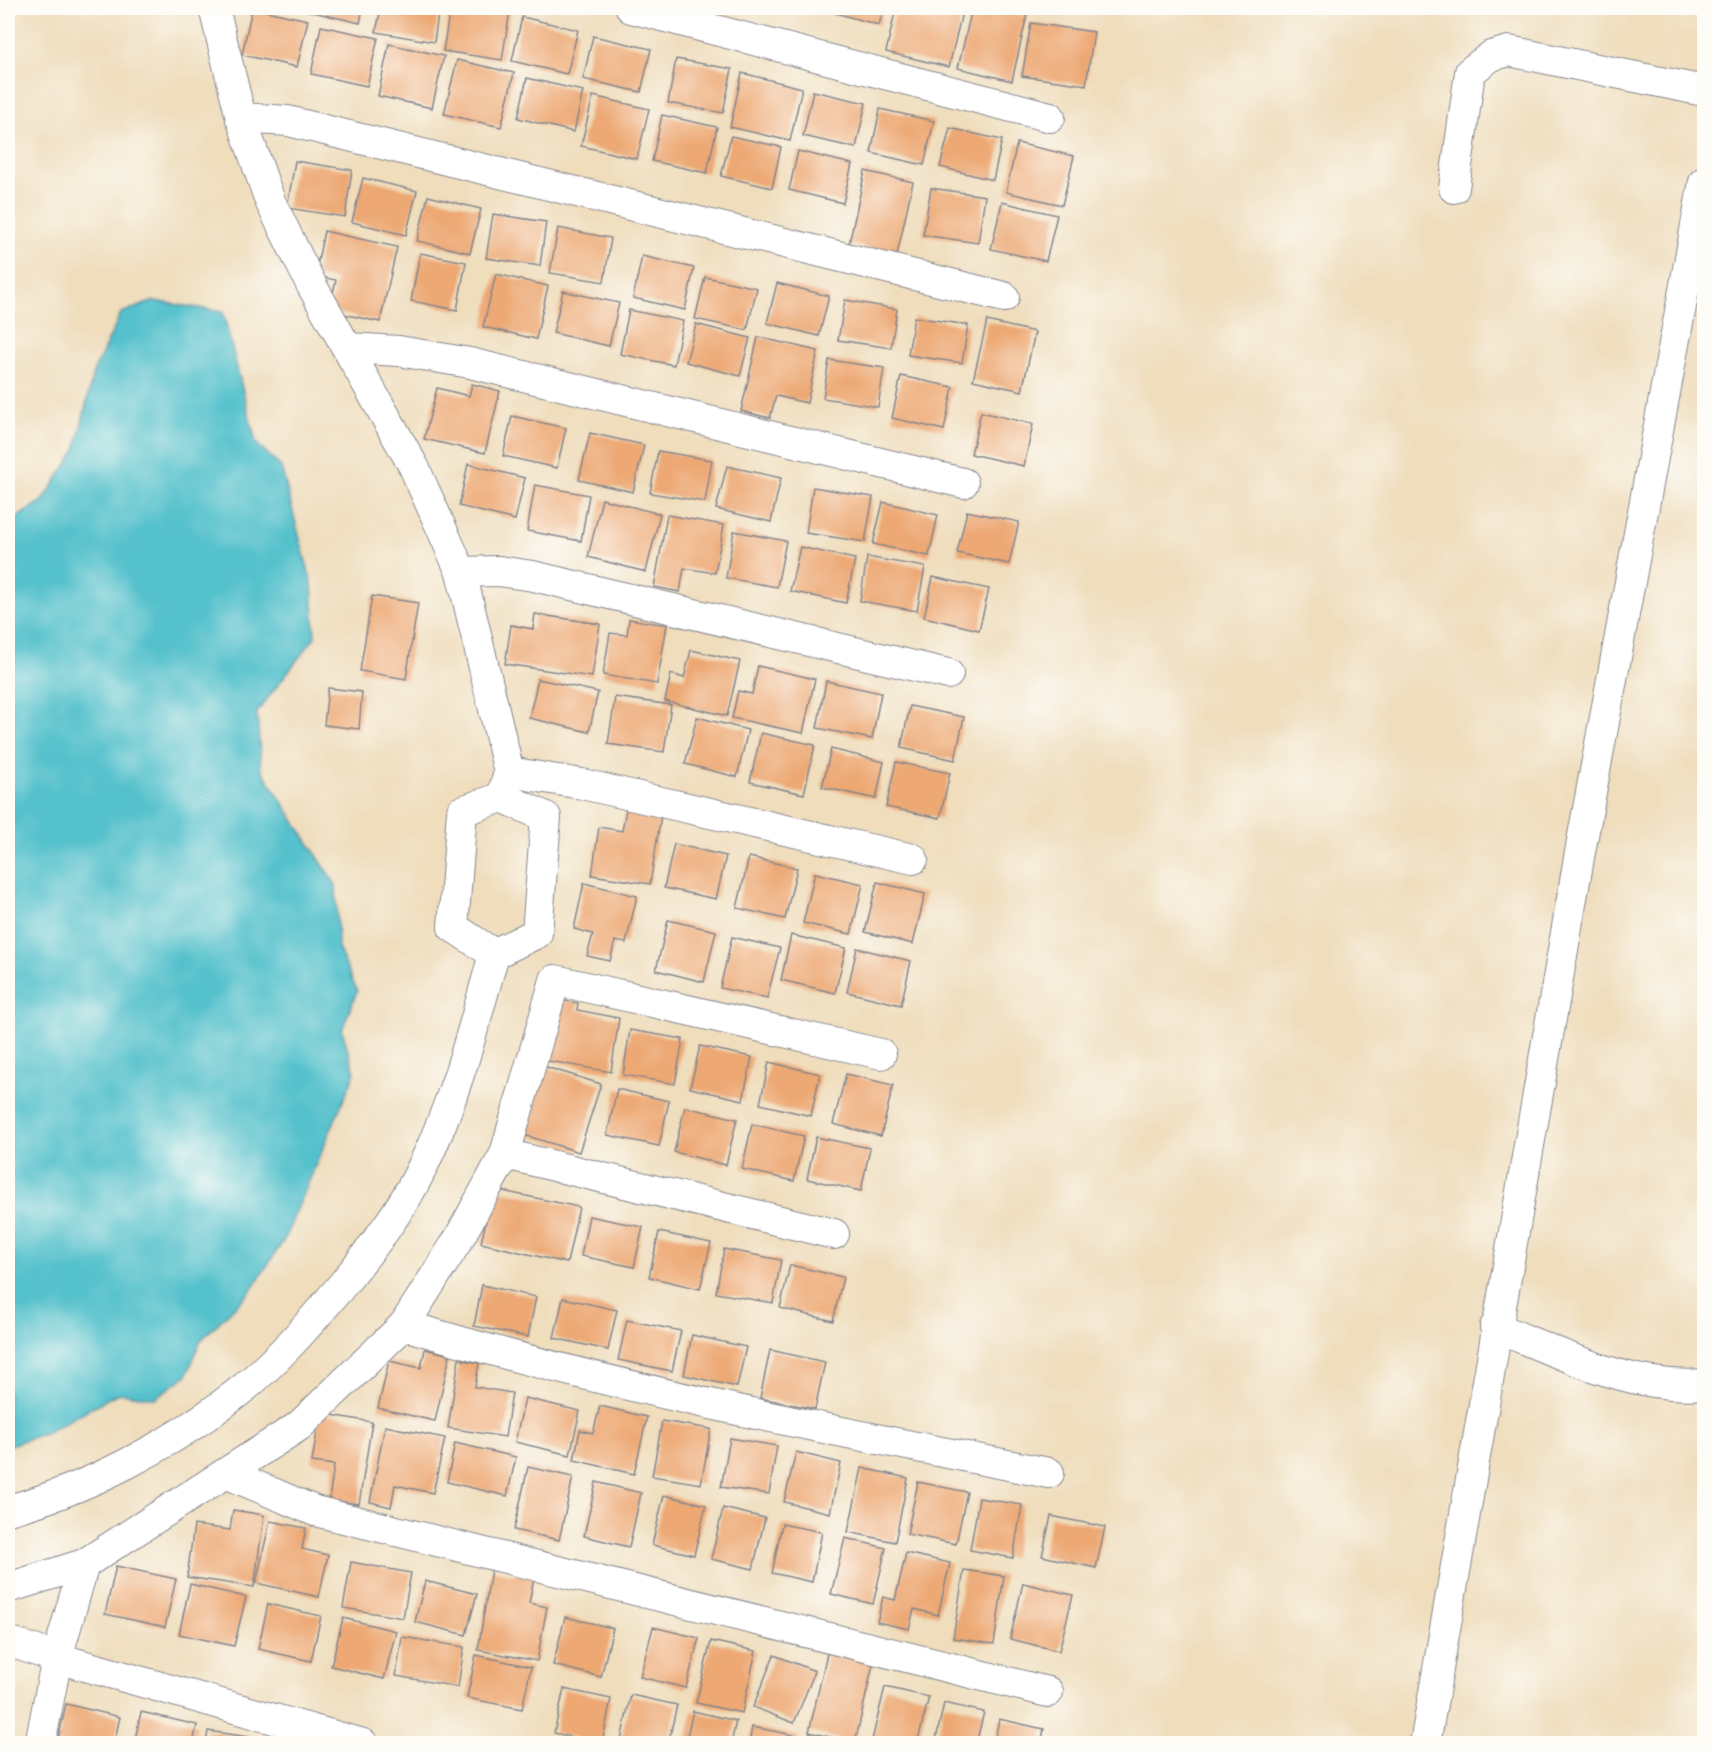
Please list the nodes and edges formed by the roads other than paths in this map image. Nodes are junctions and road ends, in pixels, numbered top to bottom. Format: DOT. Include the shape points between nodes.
graph roads {
  1 [pos="214,8"];
  2 [pos="631,8"];
  3 [pos="1704,91"];
  4 [pos="1050,117"];
  5 [pos="241,118"];
  6 [pos="1704,183"];
  7 [pos="1454,188"];
  8 [pos="1004,297"];
  9 [pos="348,348"];
  10 [pos="963,483"];
  11 [pos="461,572"];
  12 [pos="948,674"];
  13 [pos="505,784"];
  14 [pos="913,859"];
  15 [pos="494,954"];
  16 [pos="881,1054"];
  17 [pos="505,1154"];
  18 [pos="834,1234"];
  19 [pos="404,1325"];
  20 [pos="1495,1327"];
  21 [pos="1704,1384"];
  22 [pos="1049,1473"];
  23 [pos="228,1474"];
  24 [pos="8,1510"];
  25 [pos="84,1564"];
  26 [pos="8,1588"];
  27 [pos="8,1641"];
  28 [pos="57,1658"];
  29 [pos="1048,1692"];
  30 [pos="40,1743"];
  31 [pos="363,1743"];
  32 [pos="1425,1743"];
  1 -- 5 [label="street"];
  2 -- 4 [label="street"];
  3 -- 7 [label="street" via="1509,51 1491,56 1470,72"];
  5 -- 8 [label="street" via="288,121"];
  5 -- 9 [label="street" via="270,201"];
  6 -- 20 [label="street"];
  9 -- 10 [label="street" via="399,351 470,363"];
  9 -- 11 [label="street" via="414,467"];
  11 -- 12 [label="street" via="499,571 533,576"];
  11 -- 13 [label="street"];
  13 -- 14 [label="street" via="582,784"];
  13 -- 15 [label="street" via="462,811 453,927"];
  13 -- 15 [label="street" via="546,817 537,933"];
  15 -- 24 [label="street" via="458,1080 422,1169 374,1247 309,1324 237,1394 139,1459 41,1501"];
  16 -- 17 [label="street" via="555,980"];
  17 -- 18 [label="street"];
  17 -- 19 [label="street" via="459,1240"];
  19 -- 22 [label="street" via="482,1349 767,1418"];
  19 -- 23 [label="street" via="299,1426"];
  20 -- 21 [label="street" via="1634,1380 1679,1386"];
  20 -- 32 [label="street"];
  23 -- 25 [label="street"];
  23 -- 29 [label="street" via="315,1511"];
  25 -- 26 [label="street"];
  25 -- 28 [label="street"];
  27 -- 28 [label="street"];
  28 -- 30 [label="street"];
  28 -- 31 [label="street"];
}
